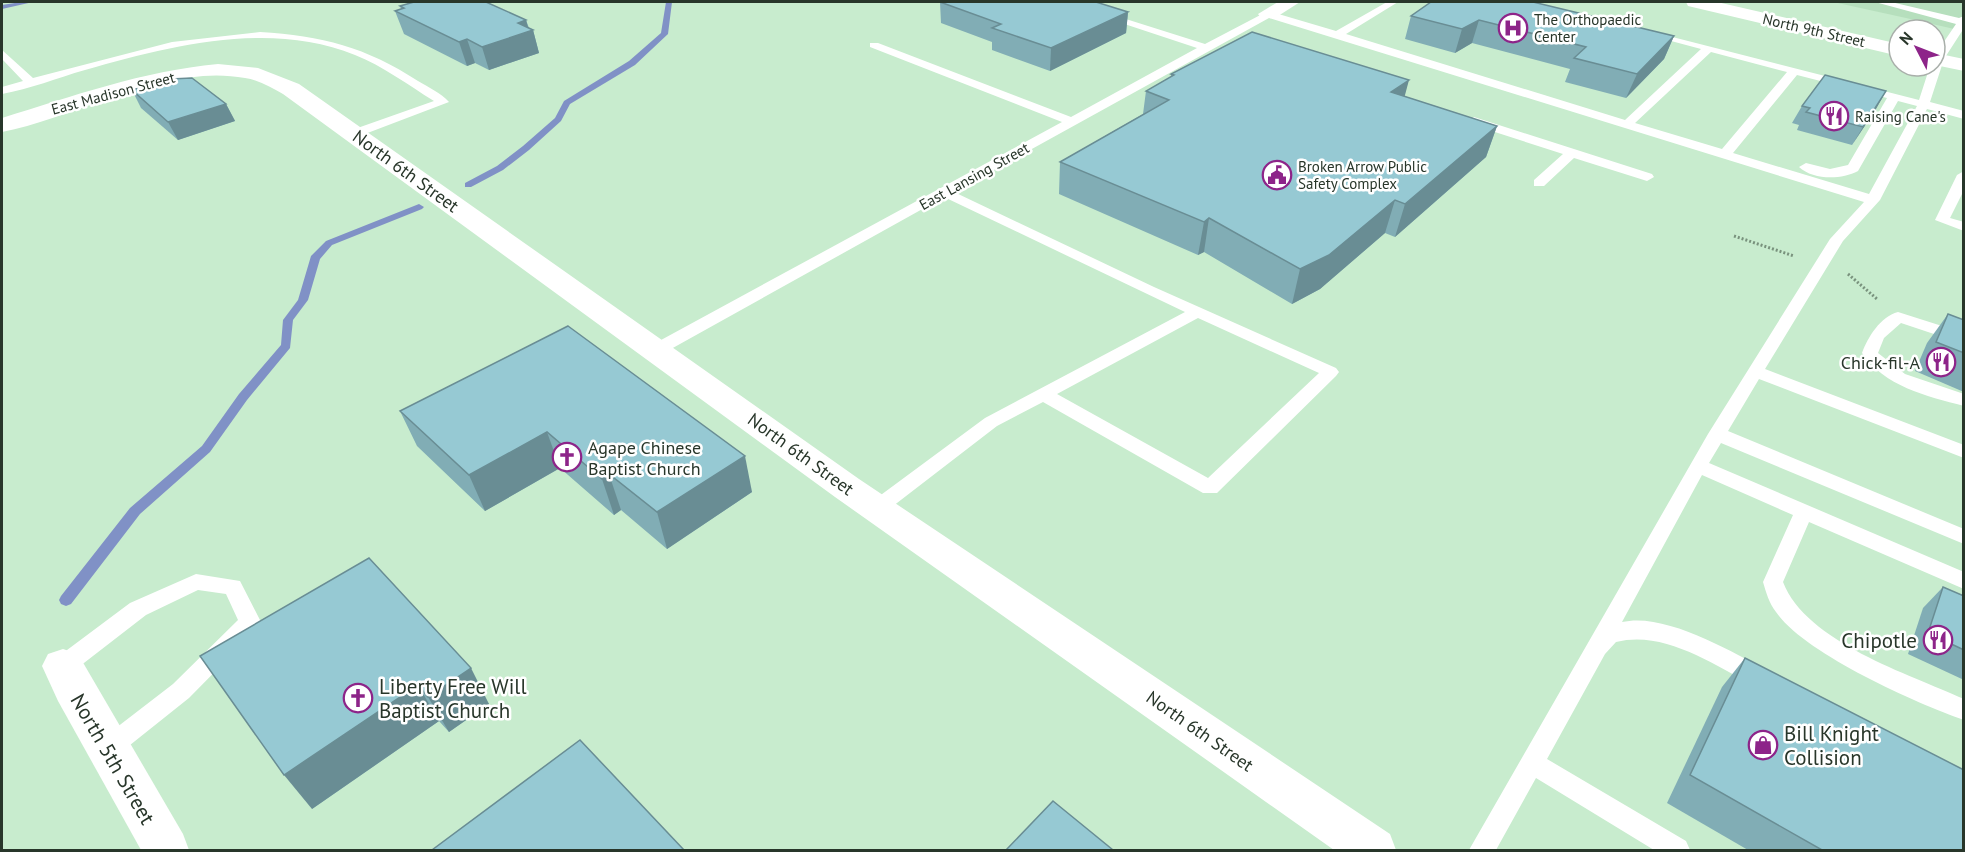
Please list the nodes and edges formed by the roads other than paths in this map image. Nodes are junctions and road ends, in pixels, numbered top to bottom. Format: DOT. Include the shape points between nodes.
graph roads {
  1 [pos="1063,2"];
  2 [pos="1291,2"];
  3 [pos="1393,2"];
  4 [pos="1695,2"];
  5 [pos="1880,2"];
  6 [pos="1932,2"];
  7 [pos="1893,3"];
  8 [pos="1268,14"];
  9 [pos="1962,24"];
  10 [pos="1642,30"];
  11 [pos="1336,34"];
  12 [pos="1947,44"];
  13 [pos="874,45"];
  14 [pos="1887,47"];
  15 [pos="1207,48"];
  16 [pos="1708,48"];
  17 [pos="2,53"];
  18 [pos="1947,61"];
  19 [pos="1964,65"];
  20 [pos="225,70"];
  21 [pos="1794,72"];
  22 [pos="1931,78"];
  23 [pos="31,83"];
  24 [pos="2,91"];
  25 [pos="1894,97"];
  26 [pos="1924,104"];
  27 [pos="1964,115"];
  28 [pos="1459,116"];
  29 [pos="1072,122"];
  30 [pos="2,125"];
  31 [pos="1626,125"];
  32 [pos="353,134"];
  33 [pos="1728,150"];
  34 [pos="1572,153"];
  35 [pos="1964,175"];
  36 [pos="1647,177"];
  37 [pos="1539,183"];
  38 [pos="944,192"];
  39 [pos="1873,200"];
  40 [pos="1964,227"];
  41 [pos="1196,312"];
  42 [pos="1964,339"];
  43 [pos="656,350"];
  44 [pos="1756,372"];
  45 [pos="1043,394"];
  46 [pos="1964,400"];
  47 [pos="1717,434"];
  48 [pos="1964,452"];
  49 [pos="1698,466"];
  50 [pos="877,508"];
  51 [pos="1804,512"];
  52 [pos="1964,537"];
  53 [pos="1964,581"];
  54 [pos="1597,648"];
  55 [pos="63,666"];
  56 [pos="1776,685"];
  57 [pos="1964,710"];
  58 [pos="107,748"];
  59 [pos="1532,763"];
  60 [pos="166,850"];
  61 [pos="1373,850"];
  62 [pos="1482,850"];
  63 [pos="1677,850"];
  1 -- 15 [label="lane"];
  2 -- 8 [label="street, East Lansing Street"];
  3 -- 11 [label="lane"];
  4 -- 14 [label="street, North 9th Street"];
  5 -- 7 [label="lane"];
  6 -- 9 [label="lane"];
  7 -- 9 [label="lane"];
  8 -- 11 [label="lane"];
  8 -- 15 [label="lane, East Lansing Street" via="1227,42"];
  9 -- 12 [label="lane"];
  10 -- 16 [label="lane"];
  11 -- 31 [label="lane"];
  13 -- 29 [label="lane"];
  15 -- 29 [label="lane, East Lansing Street"];
  16 -- 21 [label="lane"];
  16 -- 31 [label="lane"];
  17 -- 23 [label="lane"];
  18 -- 19 [label="street"];
  20 -- 30 [label="street, East Madison Street" via="172,76"];
  20 -- 32 [label="street, North 6th Street" via="269,77"];
  21 -- 25 [label="lane"];
  21 -- 33 [label="lane"];
  22 -- 26 [label="lane"];
  23 -- 24 [label="lane"];
  23 -- 32 [label="lane" via="200,41 276,36 343,46 373,58 443,102"];
  25 -- 26 [label="lane"];
  25 -- 33 [label="lane" via="1853,168 1844,174"];
  26 -- 27 [label="lane"];
  26 -- 39 [label="lane"];
  28 -- 34 [label="lane"];
  29 -- 38 [label="lane, East Lansing Street"];
  31 -- 33 [label="lane"];
  32 -- 43 [label="street, North 6th Street"];
  33 -- 39 [label="lane"];
  34 -- 36 [label="lane"];
  34 -- 37 [label="lane"];
  35 -- 40 [label="lane" via="1942,220"];
  38 -- 41 [label="lane"];
  38 -- 43 [label="lane, East Lansing Street"];
  39 -- 44 [label="lane" via="1837,239"];
  41 -- 45 [label="lane"];
  41 -- 45 [label="lane" via="1330,372 1210,488"];
  42 -- 46 [label="lane" via="1898,317 1877,336 1870,353 1890,374"];
  43 -- 50 [label="street, North 6th Street"];
  44 -- 47 [label="lane"];
  44 -- 48 [label="lane"];
  45 -- 50 [label="lane" via="991,422"];
  47 -- 49 [label="lane"];
  47 -- 52 [label="lane"];
  49 -- 51 [label="lane"];
  49 -- 54 [label="lane"];
  50 -- 61 [label="street, North 6th Street"];
  51 -- 53 [label="lane"];
  51 -- 57 [label="lane" via="1773,582 1783,606 1836,649"];
  54 -- 56 [label="lane" via="1609,634 1641,630 1661,634 1682,639"];
  54 -- 59 [label="lane"];
  55 -- 58 [label="street, North 5th Street"];
  55 -- 58 [label="lane" via="138,609 196,582 233,587 250,622 181,691"];
  58 -- 60 [label="street, North 5th Street"];
  59 -- 62 [label="lane"];
  59 -- 63 [label="lane"];
}
